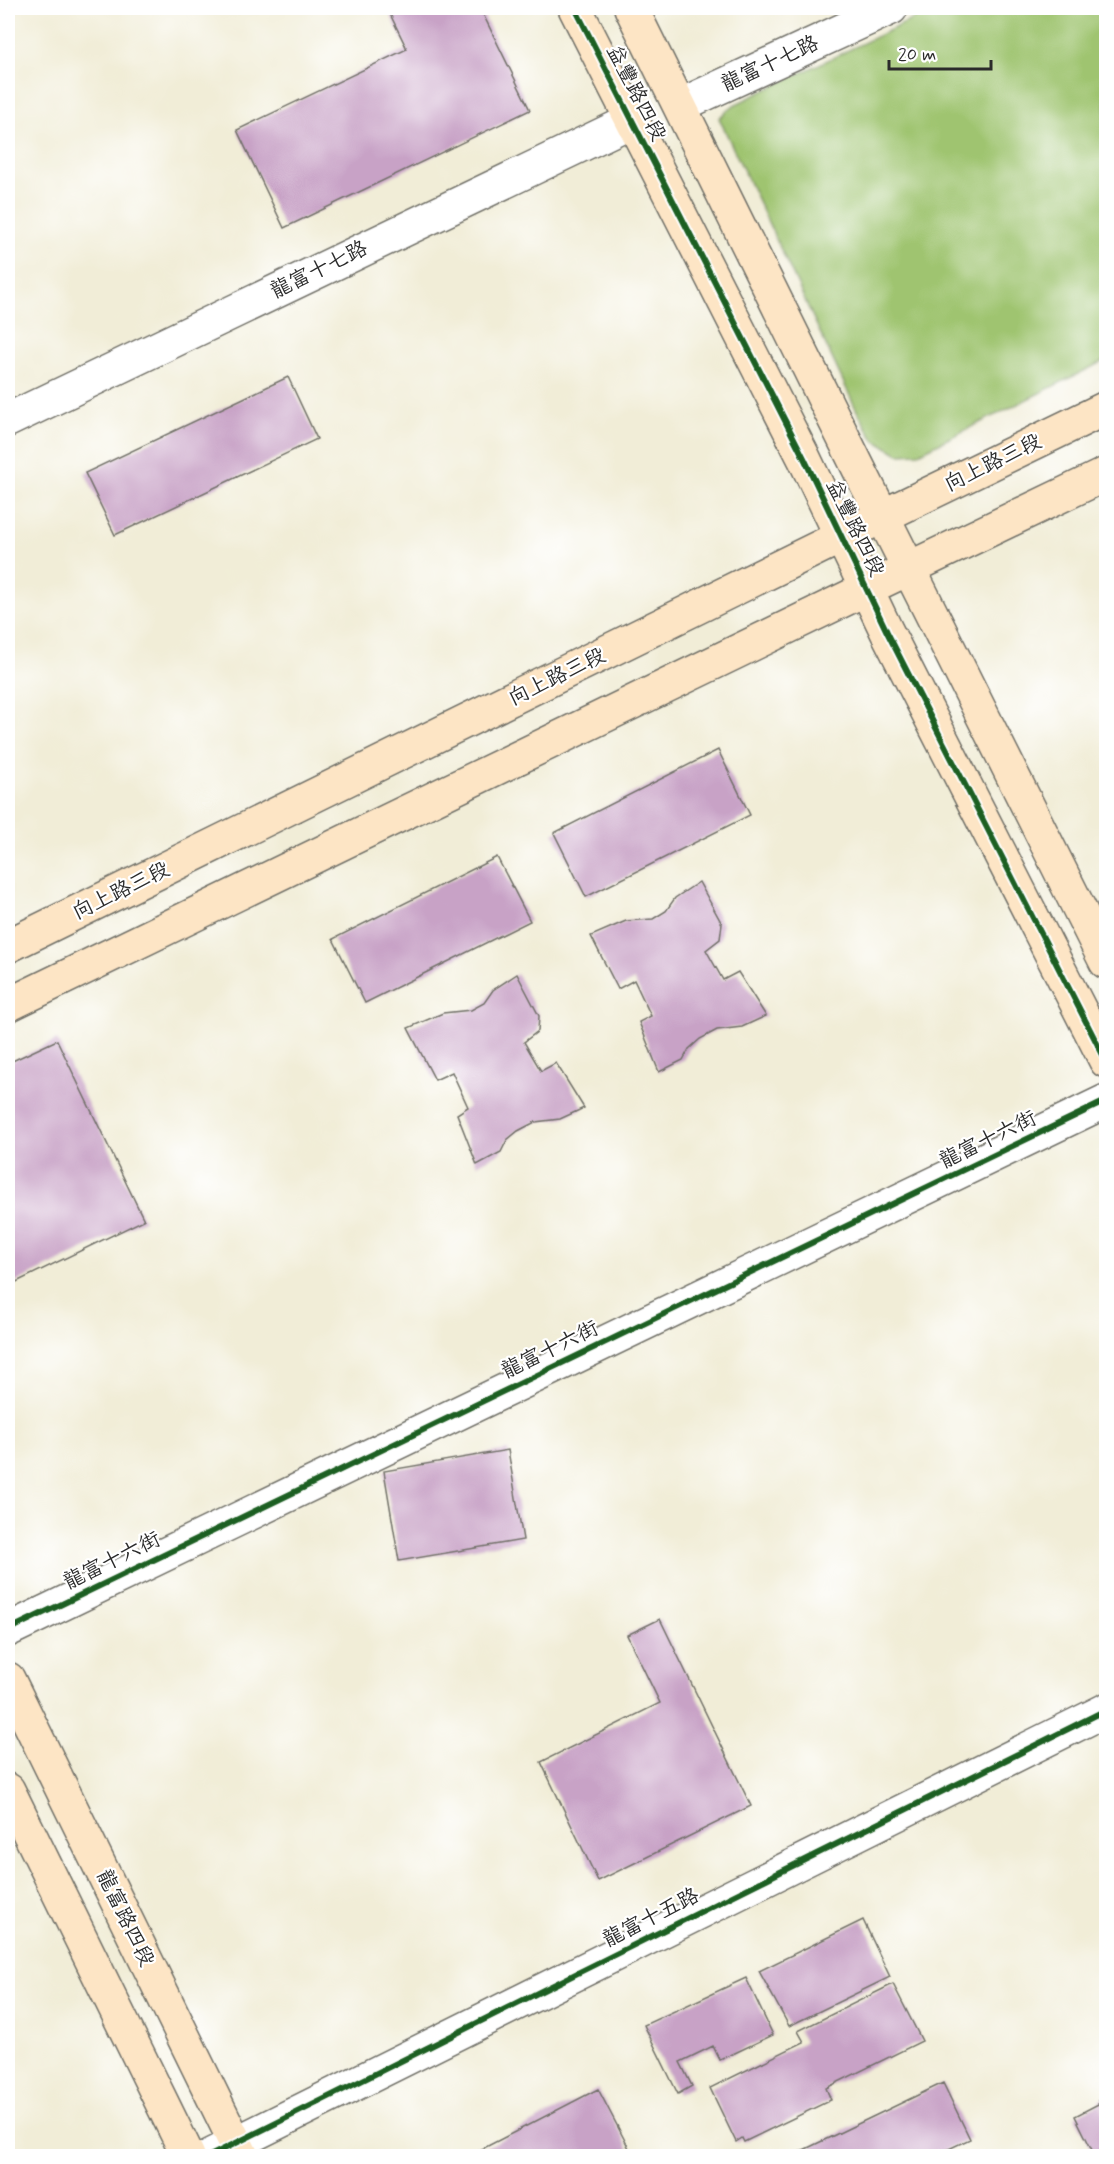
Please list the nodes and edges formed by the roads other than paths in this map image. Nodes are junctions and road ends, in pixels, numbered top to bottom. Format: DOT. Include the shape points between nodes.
graph roads {
  1 [pos="575,8"];
  2 [pos="631,8"];
  3 [pos="891,8"];
  4 [pos="681,105"];
  5 [pos="631,121"];
  6 [pos="1107,408"];
  7 [pos="8,420"];
  8 [pos="1107,474"];
  9 [pos="883,516"];
  10 [pos="841,537"];
  11 [pos="909,569"];
  12 [pos="866,589"];
  13 [pos="8,946"];
  14 [pos="1107,962"];
  15 [pos="8,1005"];
  16 [pos="1107,1061"];
  17 [pos="1107,1101"];
  18 [pos="8,1629"];
  19 [pos="8,1679"];
  20 [pos="1107,1710"];
  21 [pos="8,1790"];
  22 [pos="230,2152"];
  23 [pos="188,2157"];
  1 -- 5 [label="street, 益豐路四段"];
  2 -- 4 [label="street, 益豐路四段"];
  3 -- 4 [label="street, 龍富十七路"];
  4 -- 9 [label="street, 益豐路四段"];
  5 -- 7 [label="street, 龍富十七路"];
  5 -- 10 [label="street, 益豐路四段"];
  6 -- 9 [label="street, 向上路三段"];
  8 -- 11 [label="street"];
  9 -- 10 [label="street, 向上路三段"];
  9 -- 11 [label="street, 益豐路四段"];
  10 -- 12 [label="street, 益豐路四段"];
  10 -- 13 [label="street, 向上路三段"];
  11 -- 12 [label="street"];
  11 -- 14 [label="street, 益豐路四段"];
  12 -- 15 [label="street"];
  12 -- 16 [label="street, 益豐路四段"];
  17 -- 18 [label="street, 龍富十六街"];
  19 -- 22 [label="street, 龍富路四段"];
  20 -- 22 [label="street, 龍富十五路"];
  21 -- 23 [label="street"];
}
